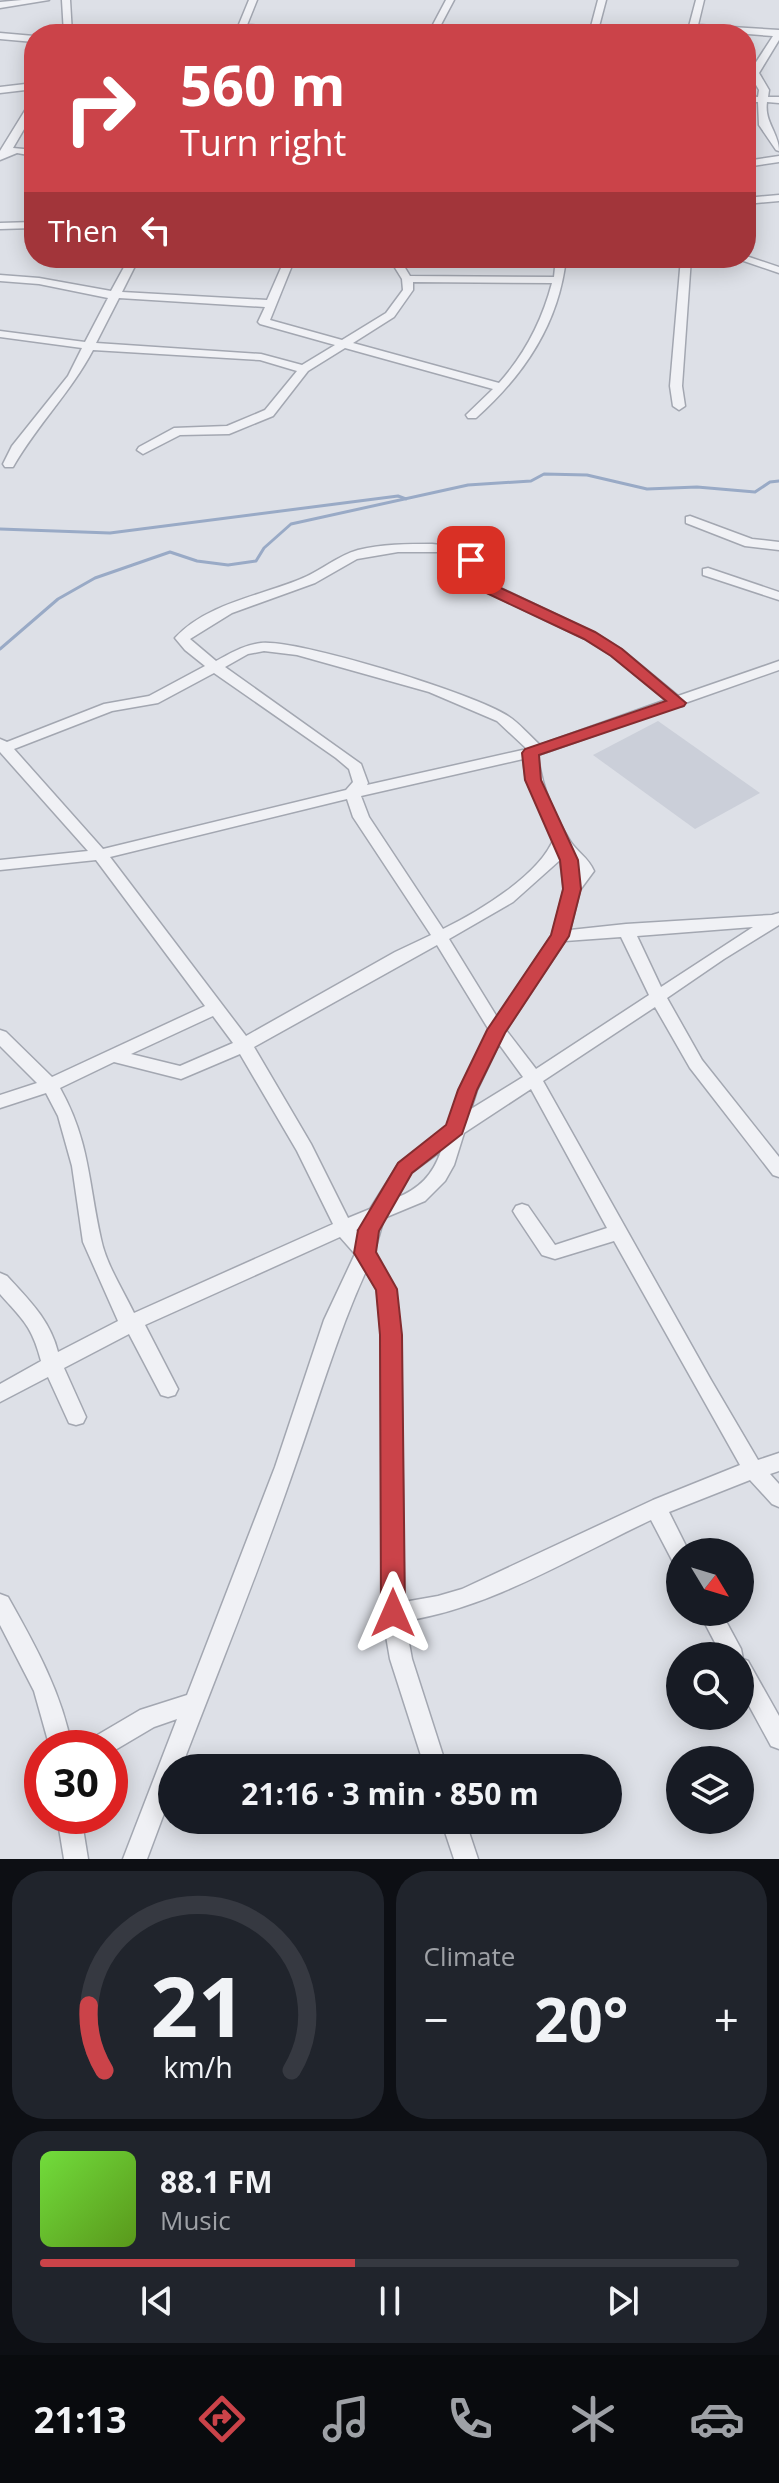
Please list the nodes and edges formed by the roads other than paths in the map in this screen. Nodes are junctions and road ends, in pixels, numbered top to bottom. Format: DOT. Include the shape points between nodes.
graph roads {
  1 [pos="45,0"];
  2 [pos="66,0"];
  3 [pos="253,0"];
  4 [pos="450,0"];
  5 [pos="602,0"];
  6 [pos="700,0"];
  7 [pos="0,5"];
  8 [pos="67,24"];
  9 [pos="243,24"];
  10 [pos="437,24"];
  11 [pos="596,24"];
  12 [pos="695,24"];
  13 [pos="756,33"];
  14 [pos="779,34"];
  15 [pos="0,36"];
  16 [pos="24,38"];
  17 [pos="756,70"];
  18 [pos="756,76"];
  19 [pos="24,87"];
  20 [pos="0,88"];
  21 [pos="756,99"];
  22 [pos="763,99"];
  23 [pos="779,100"];
  24 [pos="24,118"];
  25 [pos="14,147"];
  26 [pos="779,148"];
  27 [pos="24,150"];
  28 [pos="2,155"];
  29 [pos="779,159"];
  30 [pos="756,162"];
  31 [pos="779,198"];
  32 [pos="756,200"];
  33 [pos="24,225"];
  34 [pos="0,226"];
  35 [pos="756,263"];
  36 [pos="129,268"];
  37 [pos="286,268"];
  38 [pos="400,268"];
  39 [pos="560,268"];
  40 [pos="685,268"];
  41 [pos="779,270"];
  42 [pos="0,278"];
  43 [pos="407,279"];
  44 [pos="559,280"];
  45 [pos="117,295"];
  46 [pos="271,304"];
  47 [pos="0,334"];
  48 [pos="348,343"];
  49 [pos="89,346"];
  50 [pos="304,369"];
  51 [pos="500,387"];
  52 [pos="679,406"];
  53 [pos="472,415"];
  54 [pos="143,450"];
  55 [pos="9,464"];
  56 [pos="690,520"];
  57 [pos="779,546"];
  58 [pos="708,572"];
  59 [pos="779,596"];
  60 [pos="779,665"];
  61 [pos="216,668"];
  62 [pos="678,703"];
  63 [pos="2,746"];
  64 [pos="534,751"];
  65 [pos="352,793"];
  66 [pos="563,842"];
  67 [pos="100,855"];
  68 [pos="0,865"];
  69 [pos="778,919"];
  70 [pos="626,929"];
  71 [pos="560,936"];
  72 [pos="440,937"];
  73 [pos="661,997"];
  74 [pos="215,1008"];
  75 [pos="497,1030"];
  76 [pos="0,1036"];
  77 [pos="244,1045"];
  78 [pos="113,1055"];
  79 [pos="534,1079"];
  80 [pos="50,1085"];
  81 [pos="0,1102"];
  82 [pos="455,1129"];
  83 [pos="779,1170"];
  84 [pos="522,1211"];
  85 [pos="376,1214"];
  86 [pos="344,1228"];
  87 [pos="619,1232"];
  88 [pos="365,1253"];
  89 [pos="0,1281"];
  90 [pos="132,1325"];
  91 [pos="52,1364"];
  92 [pos="168,1389"];
  93 [pos="0,1394"];
  94 [pos="76,1417"];
  95 [pos="779,1462"];
  96 [pos="753,1469"];
  97 [pos="779,1498"];
  98 [pos="657,1510"];
  99 [pos="671,1538"];
  100 [pos="0,1604"];
  101 [pos="393,1613"];
  102 [pos="754,1693"];
  103 [pos="197,1702"];
  104 [pos="59,1730"];
  105 [pos="128,1730"];
  106 [pos="779,1738"];
  107 [pos="432,1754"];
  108 [pos="72,1834"];
  109 [pos="458,1834"];
  110 [pos="76,1859"];
  111 [pos="135,1859"];
  112 [pos="466,1859"];
  1 -- 7 [label="street"];
  2 -- 8 [label="street"];
  3 -- 9 [label="street"];
  4 -- 10 [label="street"];
  5 -- 11 [label="street"];
  6 -- 12 [label="street"];
  13 -- 14 [label="street"];
  14 -- 17 [label="street"];
  15 -- 16 [label="street"];
  18 -- 22 [label="street"];
  19 -- 20 [label="street"];
  21 -- 22 [label="street"];
  22 -- 23 [label="street"];
  22 -- 26 [label="street" via="764,125"];
  24 -- 25 [label="street" via="15,130"];
  25 -- 27 [label="street"];
  25 -- 28 [label="street"];
  29 -- 30 [label="street"];
  31 -- 32 [label="street"];
  33 -- 34 [label="street"];
  35 -- 41 [label="street"];
  36 -- 45 [label="street"];
  37 -- 46 [label="street"];
  38 -- 43 [label="street"];
  39 -- 44 [label="street"];
  40 -- 52 [label="street"];
  42 -- 45 [label="street"];
  43 -- 44 [label="street"];
  43 -- 48 [label="street" via="408,290 390,315"];
  44 -- 51 [label="street" via="543,327"];
  45 -- 46 [label="street"];
  45 -- 49 [label="street"];
  46 -- 48 [label="street" via="264,322"];
  47 -- 49 [label="street"];
  48 -- 50 [label="street"];
  48 -- 51 [label="street"];
  49 -- 50 [label="street" via="250,356"];
  49 -- 55 [label="street" via="73,377"];
  50 -- 54 [label="street" via="269,413 229,430 178,431"];
  51 -- 53 [label="street"];
  56 -- 57 [label="street" via="750,543"];
  58 -- 59 [label="street"];
  60 -- 62 [label="street"];
  61 -- 62 [label="street" via="182,638 211,616 301,584 361,553 455,549 468,554 476,577 487,587 590,636"];
  61 -- 63 [label="street" via="153,700 109,707"];
  61 -- 64 [label="street" via="244,651 264,647 392,675 493,714"];
  61 -- 65 [label="street" via="348,759 361,783"];
  62 -- 64 [label="street"];
  63 -- 67 [label="street"];
  64 -- 65 [label="street"];
  64 -- 66 [label="street" via="533,780"];
  65 -- 67 [label="street"];
  65 -- 72 [label="street" via="361,817"];
  66 -- 71 [label="street" via="572,889"];
  66 -- 72 [label="street" via="538,873"];
  67 -- 68 [label="street"];
  67 -- 74 [label="street"];
  69 -- 70 [label="street"];
  69 -- 73 [label="street"];
  70 -- 71 [label="street"];
  70 -- 73 [label="street"];
  71 -- 75 [label="street"];
  72 -- 75 [label="street"];
  72 -- 77 [label="street"];
  73 -- 79 [label="street"];
  73 -- 83 [label="street" via="709,1084"];
  74 -- 77 [label="street"];
  74 -- 78 [label="street"];
  75 -- 79 [label="street"];
  75 -- 82 [label="street"];
  76 -- 80 [label="street"];
  77 -- 78 [label="street" via="181,1073"];
  77 -- 86 [label="street"];
  78 -- 80 [label="street"];
  79 -- 82 [label="street"];
  79 -- 87 [label="street"];
  80 -- 81 [label="street"];
  80 -- 90 [label="street" via="67,1116 81,1166 92,1242"];
  82 -- 85 [label="street" via="405,1168"];
  82 -- 85 [label="street" via="445,1165 428,1189"];
  84 -- 87 [label="street" via="555,1252"];
  85 -- 86 [label="street"];
  85 -- 88 [label="street"];
  86 -- 88 [label="street"];
  86 -- 90 [label="street"];
  87 -- 96 [label="street"];
  88 -- 101 [label="street" via="386,1289 391,1335"];
  88 -- 103 [label="street" via="334,1320"];
  89 -- 91 [label="street" via="36,1321"];
  90 -- 91 [label="street"];
  90 -- 92 [label="street"];
  91 -- 93 [label="street"];
  91 -- 94 [label="street"];
  95 -- 96 [label="street"];
  96 -- 97 [label="street"];
  96 -- 98 [label="street"];
  98 -- 99 [label="street"];
  98 -- 101 [label="street" via="466,1597"];
  100 -- 104 [label="street" via="47,1693"];
  101 -- 107 [label="street" via="401,1659"];
  102 -- 106 [label="street"];
  103 -- 105 [label="street"];
  103 -- 111 [label="street"];
  108 -- 110 [label="street"];
  109 -- 112 [label="street"];
}
